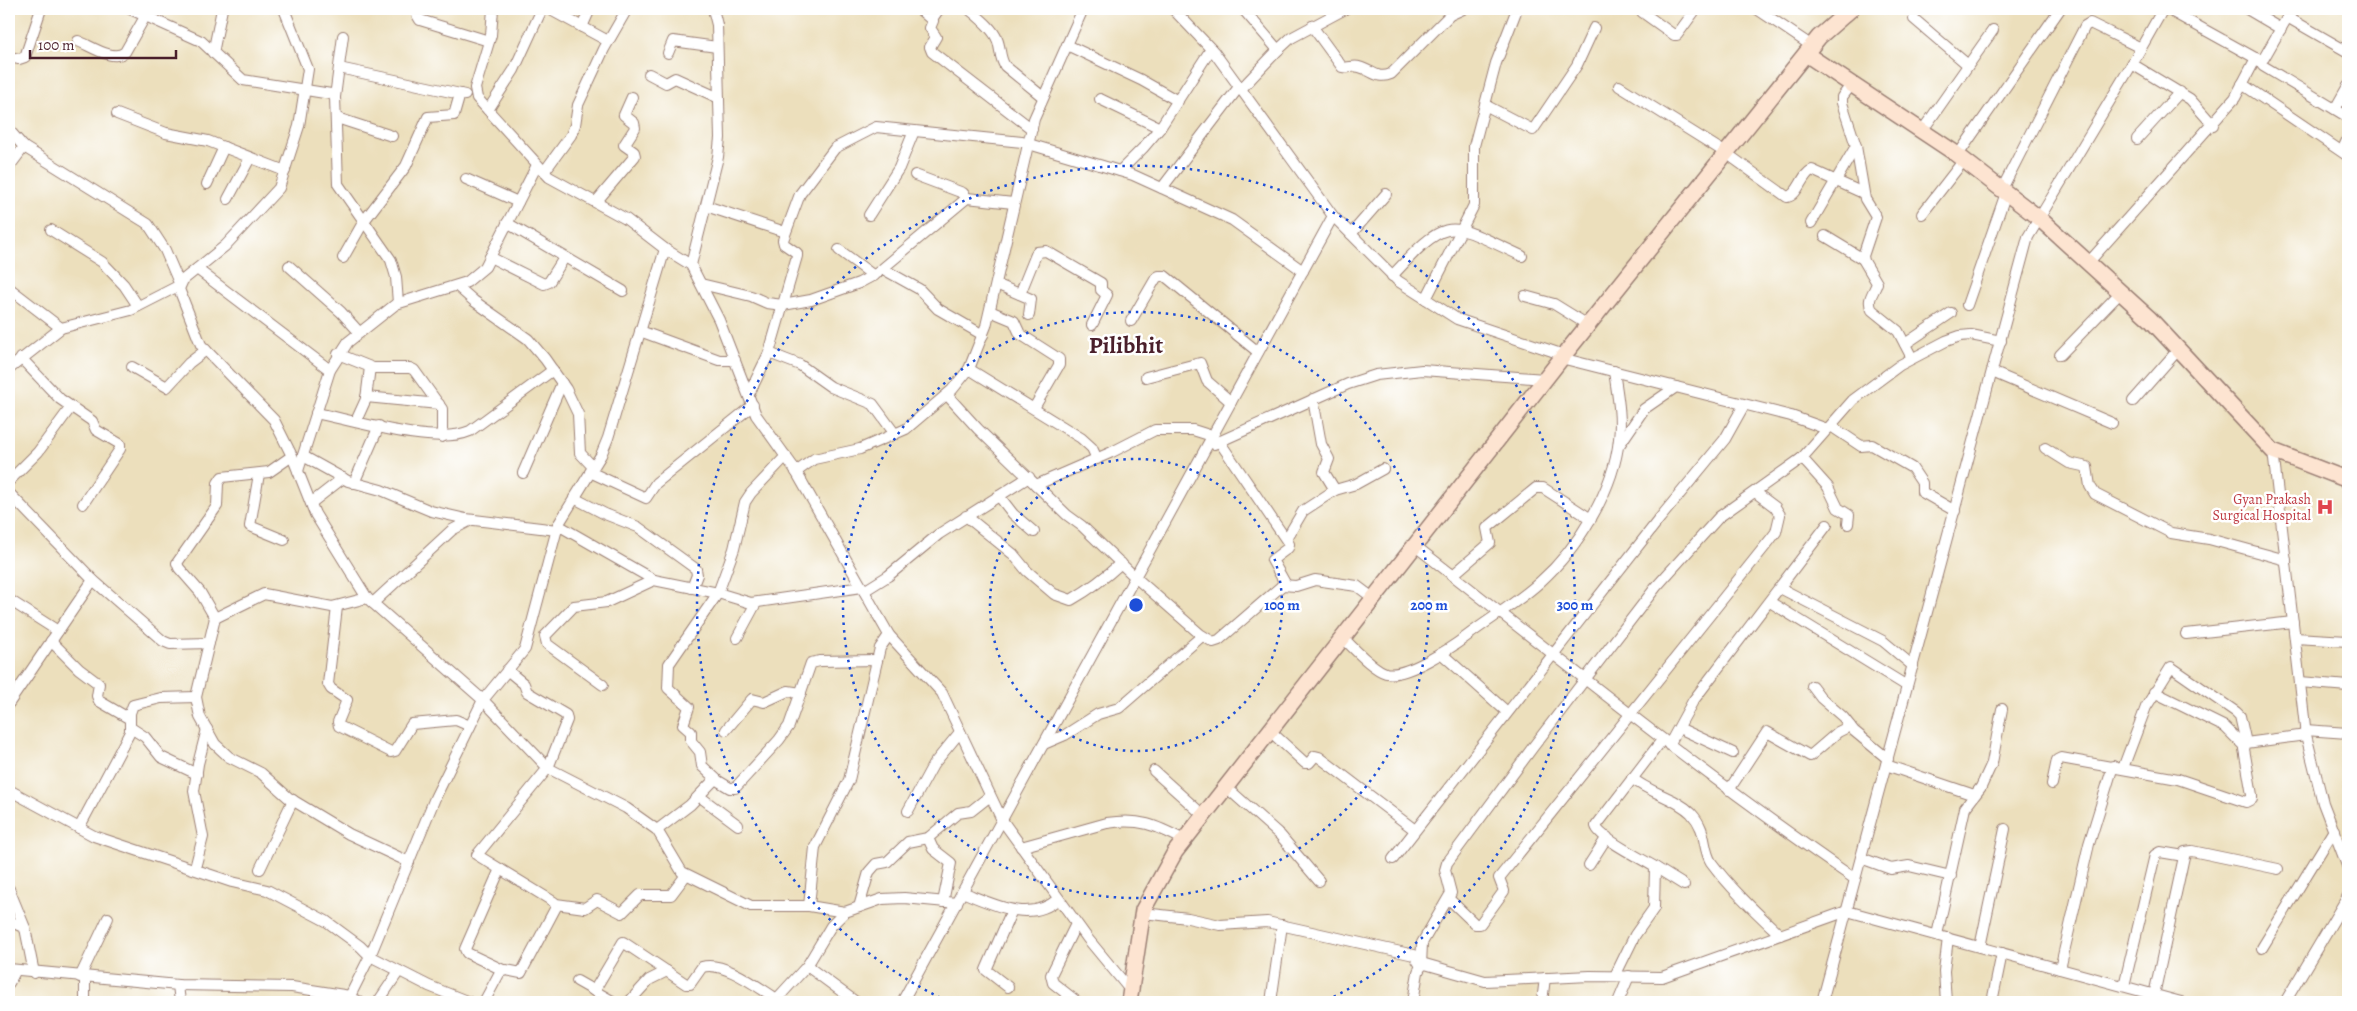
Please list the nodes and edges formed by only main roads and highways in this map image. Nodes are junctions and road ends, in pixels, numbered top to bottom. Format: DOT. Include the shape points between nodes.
graph roads {
  1 [pos="1851,9"];
  2 [pos="1809,50"];
  3 [pos="2348,480"];
  4 [pos="1130,997"];
  1 -- 2 [label="main road"];
  2 -- 3 [label="main road" via="1852,84 1961,158 2040,219 2121,292 2274,451"];
  2 -- 4 [label="main road" via="1562,356 1175,852 1143,913"];
}
